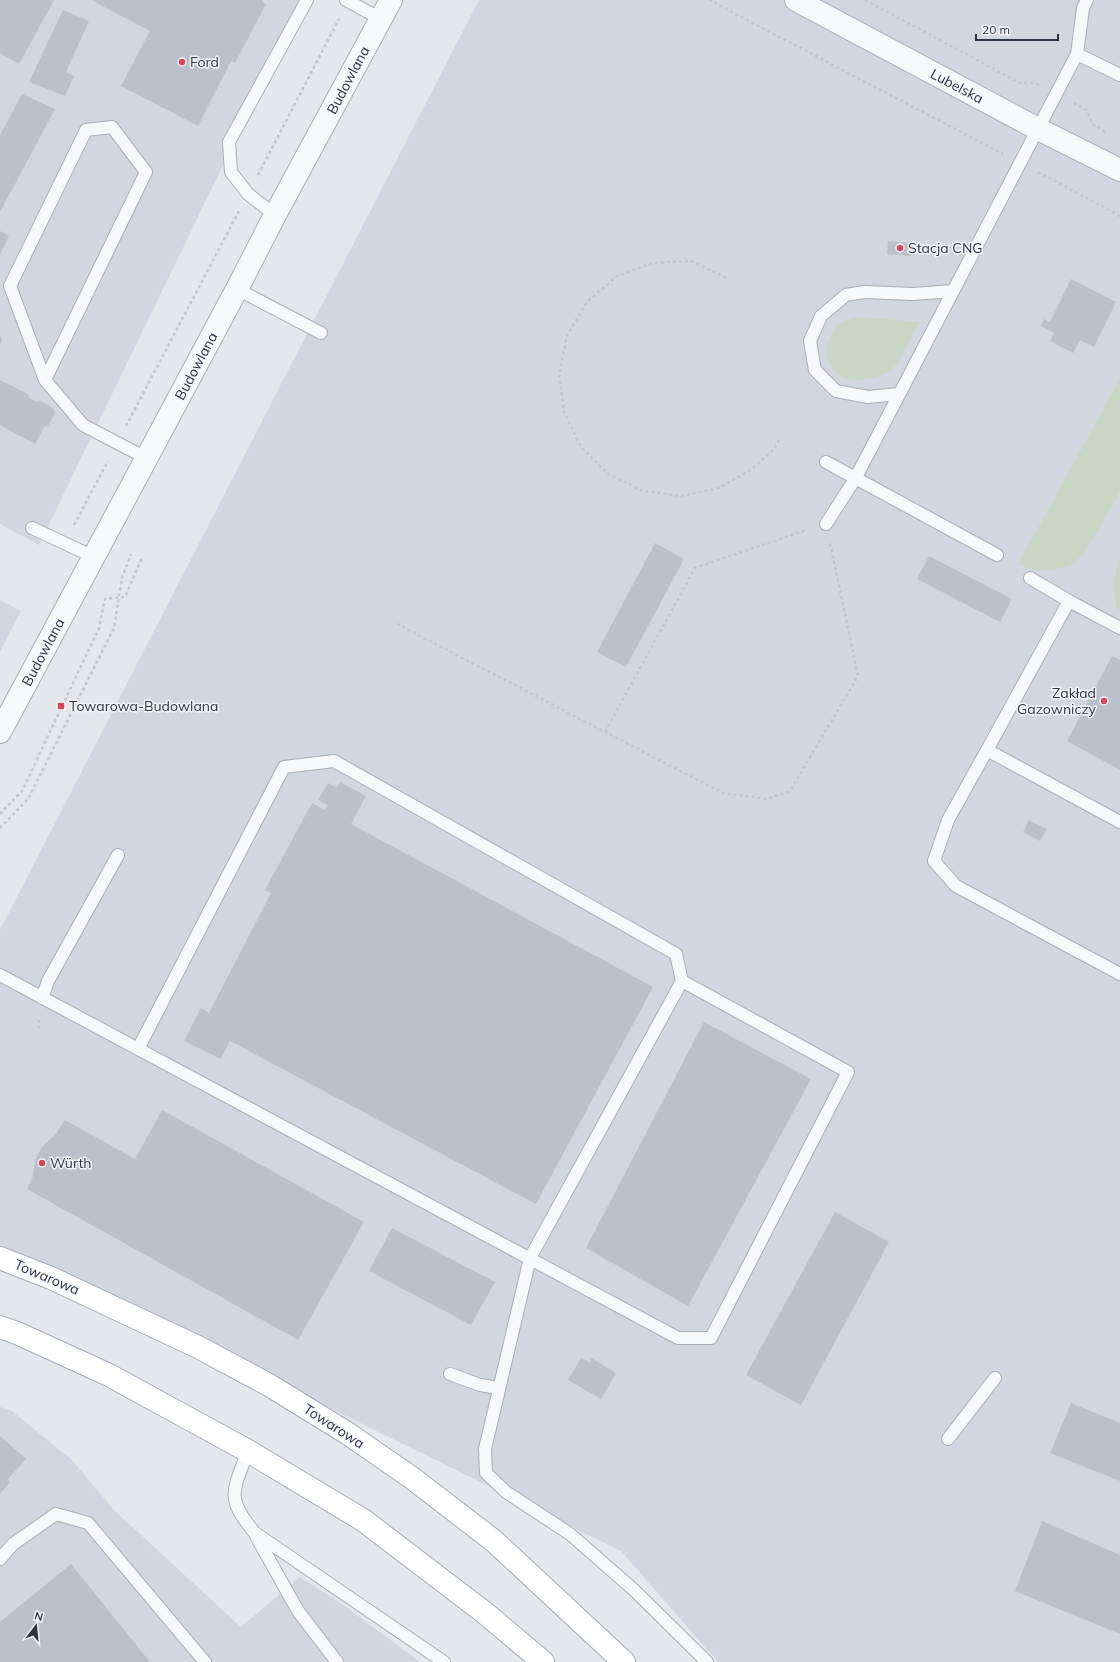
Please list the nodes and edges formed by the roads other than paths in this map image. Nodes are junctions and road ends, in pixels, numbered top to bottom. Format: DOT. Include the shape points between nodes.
graph roads {
  1 [pos="307,0"];
  2 [pos="391,0"];
  3 [pos="796,0"];
  4 [pos="1087,0"];
  5 [pos="347,1"];
  6 [pos="381,19"];
  7 [pos="1077,54"];
  8 [pos="1120,76"];
  9 [pos="1038,129"];
  10 [pos="1120,170"];
  11 [pos="275,215"];
  12 [pos="237,289"];
  13 [pos="953,292"];
  14 [pos="321,333"];
  15 [pos="45,380"];
  16 [pos="899,394"];
  17 [pos="146,458"];
  18 [pos="826,462"];
  19 [pos="855,479"];
  20 [pos="826,524"];
  21 [pos="32,528"];
  22 [pos="996,555"];
  23 [pos="94,557"];
  24 [pos="1030,578"];
  25 [pos="1069,601"];
  26 [pos="1120,628"];
  27 [pos="0,732"];
  28 [pos="987,750"];
  29 [pos="1120,822"];
  30 [pos="118,855"];
  31 [pos="1120,974"];
  32 [pos="0,975"];
  33 [pos="682,981"];
  34 [pos="42,998"];
  35 [pos="138,1049"];
  36 [pos="0,1258"];
  37 [pos="530,1258"];
  38 [pos="0,1327"];
  39 [pos="450,1374"];
  40 [pos="996,1378"];
  41 [pos="499,1388"];
  42 [pos="948,1439"];
  43 [pos="248,1451"];
  44 [pos="255,1533"];
  45 [pos="0,1559"];
  46 [pos="205,1662"];
  47 [pos="337,1662"];
  48 [pos="444,1662"];
  49 [pos="543,1662"];
  50 [pos="624,1662"];
  51 [pos="707,1662"];
  1 -- 11 [label="lane" via="229,142 231,172 248,194"];
  2 -- 6 [label="street, Budowlana"];
  3 -- 9 [label="street, Lubelska"];
  4 -- 7 [label="lane" via="1082,8"];
  5 -- 6 [label="lane"];
  6 -- 11 [label="street, Budowlana"];
  7 -- 8 [label="lane"];
  7 -- 9 [label="lane"];
  9 -- 10 [label="street, Lubelska"];
  9 -- 13 [label="lane"];
  11 -- 12 [label="street, Budowlana"];
  12 -- 14 [label="lane"];
  12 -- 17 [label="street, Budowlana"];
  13 -- 16 [label="lane"];
  13 -- 16 [label="lane" via="846,294 821,316 810,341 815,370 836,391 868,397"];
  15 -- 15 [label="lane" via="146,172 112,127 86,130 10,286"];
  15 -- 17 [label="lane" via="83,425"];
  16 -- 19 [label="lane"];
  17 -- 23 [label="street, Budowlana"];
  18 -- 19 [label="lane"];
  19 -- 20 [label="lane"];
  19 -- 22 [label="lane"];
  21 -- 23 [label="lane"];
  23 -- 27 [label="street, Budowlana"];
  24 -- 25 [label="lane"];
  25 -- 26 [label="lane"];
  25 -- 28 [label="lane"];
  28 -- 29 [label="lane"];
  28 -- 31 [label="lane" via="948,820 934,861 956,886"];
  30 -- 34 [label="lane" via="48,981"];
  32 -- 34 [label="lane"];
  33 -- 35 [label="lane" via="676,954 362,776 334,761 299,765 284,767"];
  33 -- 37 [label="lane"];
  33 -- 37 [label="lane" via="848,1072 711,1338 678,1338"];
  34 -- 35 [label="lane"];
  35 -- 37 [label="lane"];
  36 -- 50 [label="main road, Towarowa" via="51,1278 198,1347 348,1432 494,1541"];
  37 -- 41 [label="lane"];
  38 -- 43 [label="main road" via="109,1374"];
  39 -- 41 [label="lane" via="480,1385"];
  40 -- 42 [label="lane"];
  41 -- 51 [label="lane" via="485,1449 486,1473 506,1492 570,1534 634,1590"];
  43 -- 44 [label="lane" via="233,1491 242,1519"];
  43 -- 49 [label="main road" via="364,1520 485,1613"];
  44 -- 47 [label="lane" via="298,1612"];
  44 -- 48 [label="lane"];
  45 -- 46 [label="lane" via="13,1544 56,1514 88,1523"];
}
